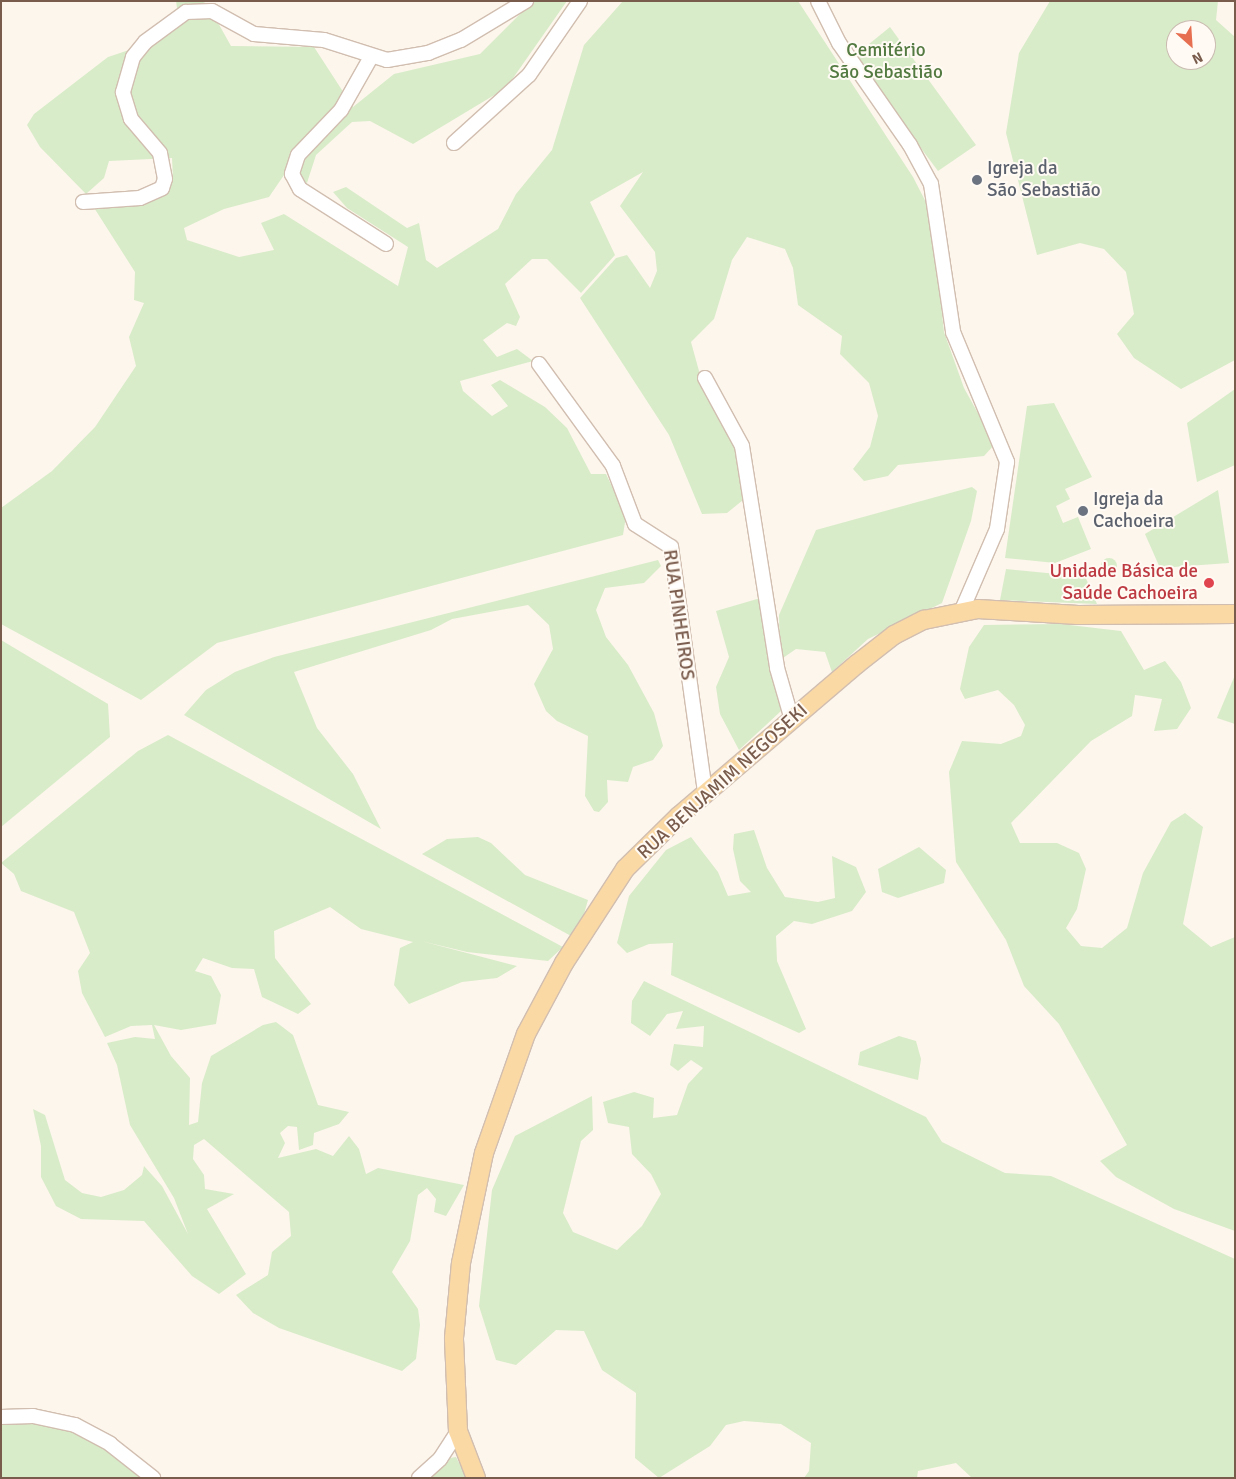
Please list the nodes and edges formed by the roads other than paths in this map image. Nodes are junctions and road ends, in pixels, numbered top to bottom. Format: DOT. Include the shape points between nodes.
graph roads {
  1 [pos="526,1"];
  2 [pos="580,1"];
  3 [pos="818,1"];
  4 [pos="371,57"];
  5 [pos="454,143"];
  6 [pos="83,202"];
  7 [pos="386,244"];
  8 [pos="538,364"];
  9 [pos="705,378"];
  10 [pos="962,610"];
  11 [pos="1235,614"];
  12 [pos="792,720"];
  13 [pos="705,793"];
  14 [pos="1,1417"];
  15 [pos="458,1430"];
  16 [pos="153,1478"];
  17 [pos="419,1478"];
  18 [pos="476,1478"];
  1 -- 4 [label="street" via="484,30 428,53 406,59"];
  2 -- 5 [label="street" via="529,75"];
  3 -- 10 [label="street" via="839,44 910,145 931,184 953,332 968,378 996,428 1007,462 997,529"];
  4 -- 6 [label="street" via="324,40 254,34 212,11 199,8 179,16 133,57 123,92 131,119 160,153 165,179 162,188 140,198"];
  4 -- 7 [label="street" via="341,110 298,155 292,174 300,189"];
  8 -- 13 [label="street, RUA PINHEIROS" via="613,466 635,524 671,547"];
  9 -- 12 [label="street" via="742,446 776,668"];
  10 -- 11 [label="main road, RUA BENJAMIM NEGOSEKI"];
  10 -- 12 [label="main road, RUA BENJAMIM NEGOSEKI" via="924,620 894,635"];
  12 -- 13 [label="main road, RUA BENJAMIM NEGOSEKI"];
  13 -- 15 [label="main road, RUA BENJAMIM NEGOSEKI" via="645,848 604,899 545,996 509,1075 484,1153 461,1263 454,1338"];
  14 -- 16 [label="street" via="33,1416 75,1425 110,1444"];
  15 -- 17 [label="street" via="440,1459"];
  15 -- 18 [label="main road, RUA BENJAMIM NEGOSEKI"];
}
